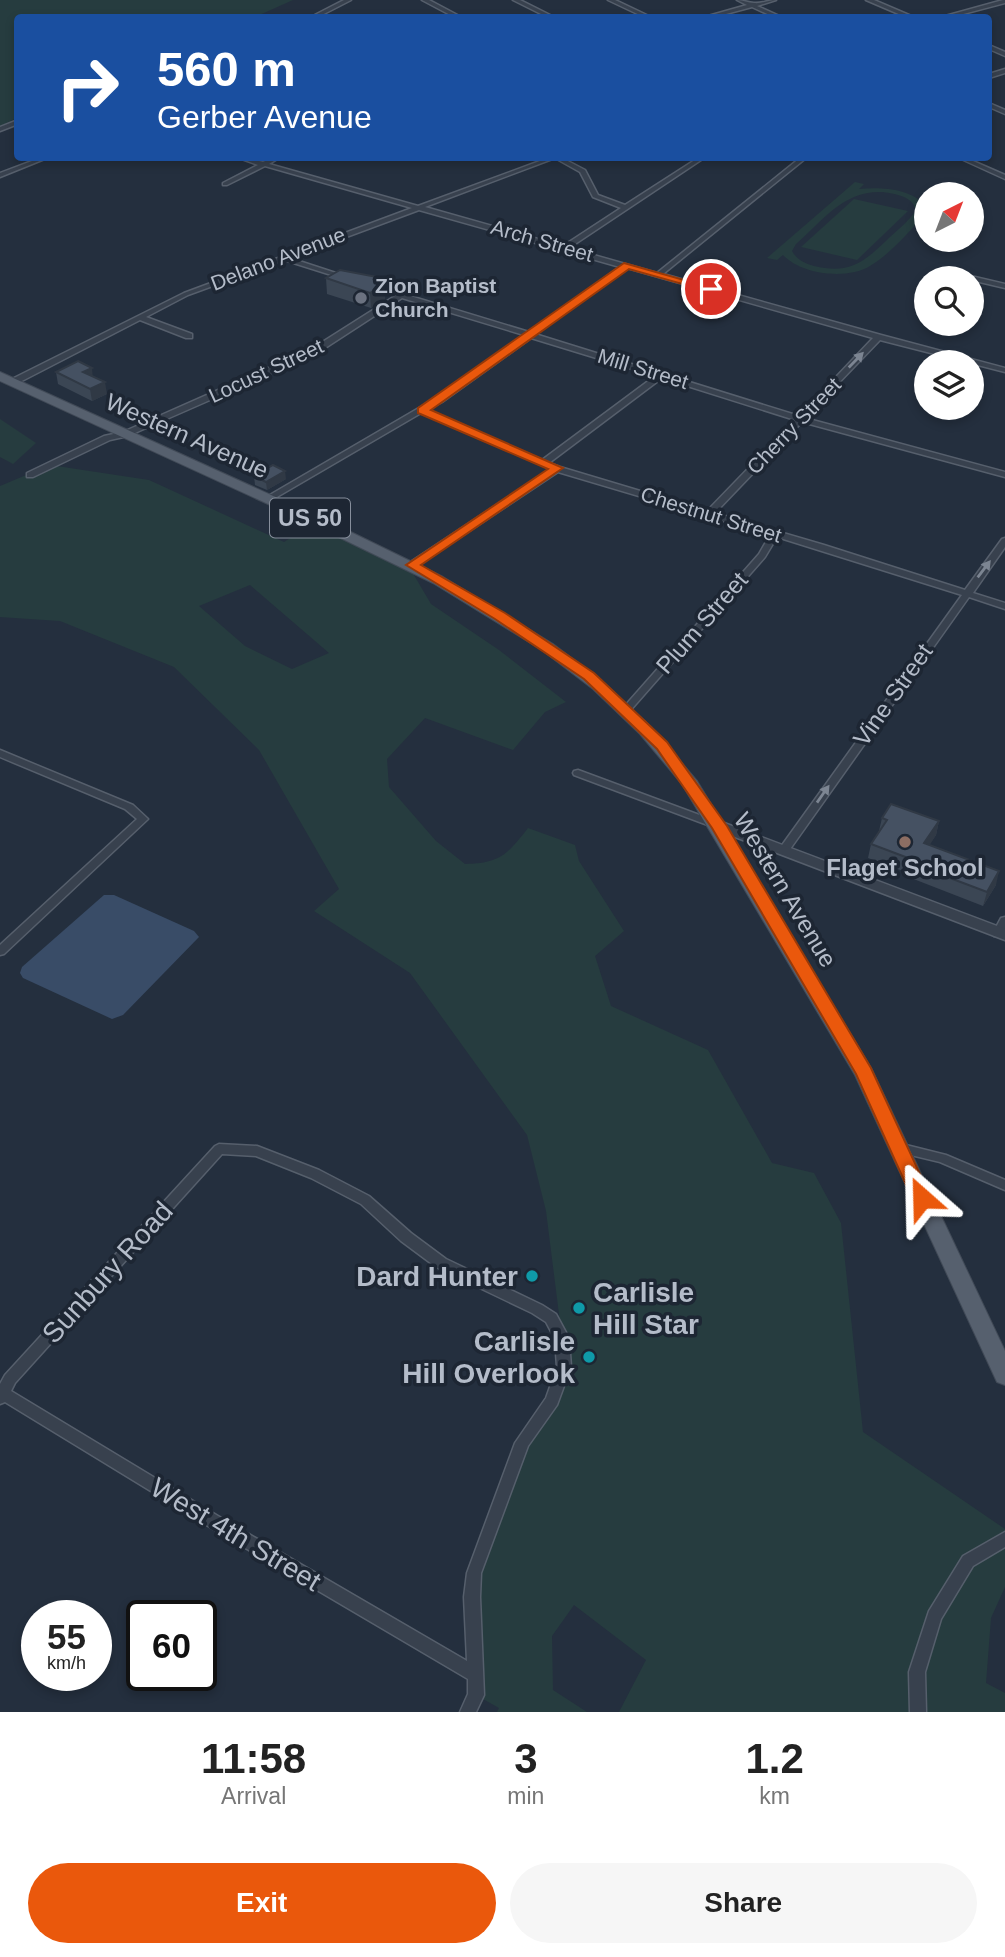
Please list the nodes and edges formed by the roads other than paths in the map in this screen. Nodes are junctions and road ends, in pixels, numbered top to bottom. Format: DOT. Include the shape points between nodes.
graph roads {
  1 [pos="348,0"];
  2 [pos="425,0"];
  3 [pos="516,0"];
  4 [pos="611,0"];
  5 [pos="740,0"];
  6 [pos="773,0"];
  7 [pos="869,0"];
  8 [pos="1003,1"];
  9 [pos="752,5"];
  10 [pos="324,11"];
  11 [pos="318,14"];
  12 [pos="330,14"];
  13 [pos="453,14"];
  14 [pos="546,14"];
  15 [pos="642,14"];
  16 [pos="718,14"];
  17 [pos="773,14"];
  18 [pos="904,14"];
  19 [pos="955,14"];
  20 [pos="36,161"];
  21 [pos="253,161"];
  22 [pos="270,161"];
  23 [pos="544,161"];
  24 [pos="564,161"];
  25 [pos="696,161"];
  26 [pos="799,161"];
  27 [pos="969,161"];
  28 [pos="264,164"];
  29 [pos="0,175"];
  30 [pos="1005,177"];
  31 [pos="225,184"];
  32 [pos="416,207"];
  33 [pos="625,207"];
  34 [pos="566,247"];
  35 [pos="282,257"];
  36 [pos="627,265"];
  37 [pos="659,274"];
  38 [pos="984,279"];
  39 [pos="353,280"];
  40 [pos="1003,283"];
  41 [pos="365,284"];
  42 [pos="401,295"];
  43 [pos="139,317"];
  44 [pos="531,335"];
  45 [pos="189,336"];
  46 [pos="878,337"];
  47 [pos="1005,369"];
  48 [pos="661,375"];
  49 [pos="6,379"];
  50 [pos="422,411"];
  51 [pos="801,419"];
  52 [pos="125,434"];
  53 [pos="543,463"];
  54 [pos="557,468"];
  55 [pos="30,475"];
  56 [pos="1005,475"];
  57 [pos="267,499"];
  58 [pos="709,514"];
  59 [pos="775,534"];
  60 [pos="1005,541"];
  61 [pos="412,565"];
  62 [pos="964,594"];
  63 [pos="1005,606"];
  64 [pos="626,710"];
  65 [pos="0,753"];
  66 [pos="578,773"];
  67 [pos="719,826"];
  68 [pos="784,850"];
  69 [pos="1003,930"];
  70 [pos="0,951"];
  71 [pos="898,1148"];
  72 [pos="1005,1185"];
  73 [pos="1005,1375"];
  74 [pos="1,1395"];
  75 [pos="1005,1539"];
  76 [pos="474,1674"];
  77 [pos="468,1712"];
  78 [pos="918,1712"];
  1 -- 10 [label="street"];
  2 -- 13 [label="street"];
  3 -- 14 [label="street"];
  4 -- 15 [label="street"];
  5 -- 9 [label="street"];
  6 -- 9 [label="street"];
  7 -- 18 [label="street"];
  8 -- 19 [label="street"];
  9 -- 16 [label="street"];
  9 -- 17 [label="street"];
  10 -- 11 [label="street"];
  10 -- 12 [label="street"];
  20 -- 29 [label="street"];
  21 -- 28 [label="street, Arch Street"];
  22 -- 28 [label="street"];
  23 -- 32 [label="street, Delano Avenue"];
  24 -- 33 [label="street" via="583,171 595,196"];
  25 -- 33 [label="street"];
  26 -- 37 [label="street"];
  27 -- 30 [label="street"];
  28 -- 31 [label="street"];
  28 -- 32 [label="street, Arch Street"];
  32 -- 34 [label="street, Arch Street"];
  32 -- 35 [label="street, Delano Avenue"];
  33 -- 34 [label="street"];
  34 -- 36 [label="street, Arch Street"];
  35 -- 39 [label="street"];
  35 -- 43 [label="street, Delano Avenue"];
  36 -- 37 [label="street, Arch Street"];
  36 -- 44 [label="street"];
  37 -- 46 [label="street, Arch Street"];
  38 -- 40 [label="street"];
  41 -- 42 [label="street, Mill Street"];
  42 -- 44 [label="street, Mill Street"];
  42 -- 52 [label="street, Locust Street" via="316,350"];
  43 -- 45 [label="street"];
  43 -- 49 [label="street, Delano Avenue"];
  44 -- 48 [label="street, Mill Street"];
  44 -- 50 [label="street"];
  46 -- 47 [label="street, Arch Street"];
  51 -- 46 [label="street, Cherry Street, one-way"];
  48 -- 51 [label="street, Mill Street"];
  48 -- 53 [label="street"];
  49 -- 52 [label="main road, Western Avenue / US 50"];
  50 -- 53 [label="street, Chestnut Street"];
  50 -- 57 [label="street"];
  51 -- 56 [label="street, Mill Street"];
  51 -- 58 [label="street, Cherry Street"];
  52 -- 55 [label="street, Locust Street"];
  52 -- 57 [label="main road, Western Avenue / US 50"];
  53 -- 54 [label="street, Chestnut Street"];
  54 -- 58 [label="street, Chestnut Street"];
  54 -- 61 [label="street"];
  57 -- 61 [label="main road, Western Avenue / US 50"];
  58 -- 59 [label="street, Chestnut Street"];
  59 -- 62 [label="street, Chestnut Street"];
  59 -- 64 [label="street, Plum Street" via="762,555"];
  62 -- 60 [label="street, Vine Street, one-way"];
  61 -- 64 [label="main road, Western Avenue / US 50" via="541,642"];
  62 -- 63 [label="street, Chestnut Street"];
  68 -- 62 [label="street, Vine Street, one-way"];
  64 -- 67 [label="main road, Western Avenue / US 50" via="662,745"];
  65 -- 70 [label="street" via="129,807 143,819"];
  66 -- 67 [label="street"];
  67 -- 68 [label="street"];
  67 -- 71 [label="main road, Western Avenue / US 50" via="864,1073"];
  68 -- 69 [label="street"];
  71 -- 72 [label="street" via="943,1158"];
  71 -- 73 [label="main road, Western Avenue / US 50"];
  74 -- 76 [label="street, West 4th Street"];
  74 -- 76 [label="street, Sunbury Road" via="10,1378 219,1149 257,1151 353,1193 442,1263 551,1318 562,1338 564,1367 559,1385 522,1443 474,1573"];
  75 -- 78 [label="street" via="968,1562 933,1616 917,1672"];
  76 -- 77 [label="street" via="476,1695"];
}
